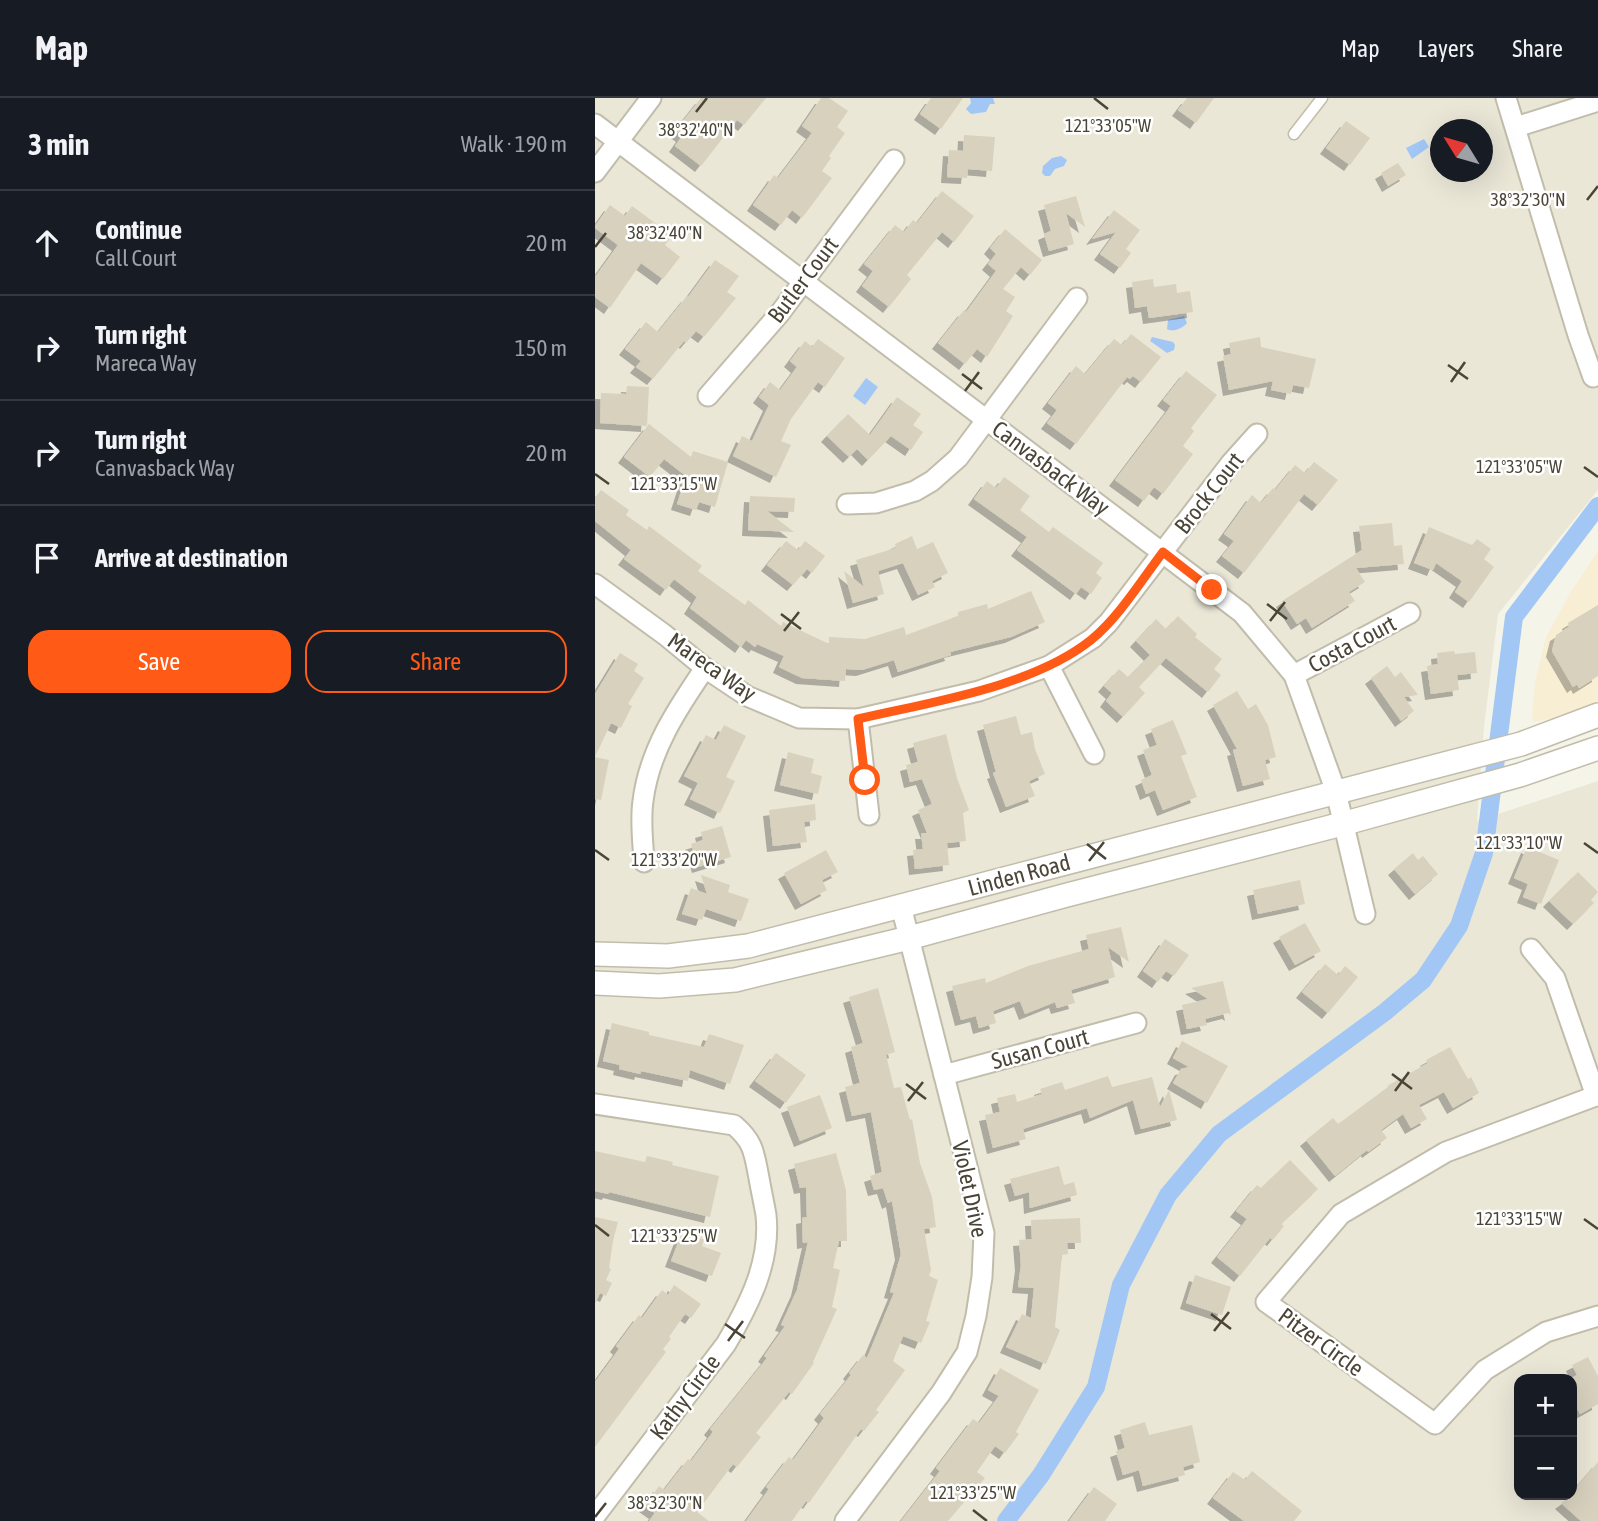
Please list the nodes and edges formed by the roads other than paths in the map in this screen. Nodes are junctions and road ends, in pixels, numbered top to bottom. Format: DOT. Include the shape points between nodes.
graph roads {
  1 [pos="651,98"];
  2 [pos="1322,98"];
  3 [pos="1506,98"];
  4 [pos="1598,101"];
  5 [pos="595,124"];
  6 [pos="1516,127"];
  7 [pos="1294,134"];
  8 [pos="618,142"];
  9 [pos="894,160"];
  10 [pos="595,172"];
  11 [pos="803,281"];
  12 [pos="1077,298"];
  13 [pos="1593,377"];
  14 [pos="708,396"];
  15 [pos="986,420"];
  16 [pos="1257,434"];
  17 [pos="847,504"];
  18 [pos="1163,552"];
  19 [pos="595,584"];
  20 [pos="1410,614"];
  21 [pos="1049,666"];
  22 [pos="705,668"];
  23 [pos="1294,675"];
  24 [pos="1598,715"];
  25 [pos="858,719"];
  26 [pos="1598,748"];
  27 [pos="1094,754"];
  28 [pos="1336,792"];
  29 [pos="869,815"];
  30 [pos="1342,824"];
  31 [pos="644,862"];
  32 [pos="901,906"];
  33 [pos="1365,914"];
  34 [pos="909,938"];
  35 [pos="1531,949"];
  36 [pos="595,954"];
  37 [pos="595,983"];
  38 [pos="1136,1023"];
  39 [pos="944,1075"];
  40 [pos="1597,1095"];
  41 [pos="595,1104"];
  42 [pos="1598,1316"];
  43 [pos="595,1516"];
  44 [pos="845,1521"];
  1 -- 8 [label="street"];
  2 -- 7 [label="lane"];
  3 -- 6 [label="street"];
  4 -- 6 [label="street"];
  5 -- 8 [label="street, Canvasback Way"];
  6 -- 13 [label="street"];
  8 -- 10 [label="street"];
  8 -- 11 [label="street, Canvasback Way"];
  9 -- 11 [label="street, Butler Court"];
  11 -- 14 [label="street, Butler Court"];
  11 -- 15 [label="street, Canvasback Way"];
  12 -- 15 [label="street"];
  15 -- 17 [label="street" via="958,458 932,481 891,499"];
  15 -- 18 [label="street, Canvasback Way"];
  16 -- 18 [label="street, Brock Court"];
  18 -- 21 [label="street, Mareca Way" via="1093,638"];
  18 -- 23 [label="street, Canvasback Way" via="1242,612"];
  19 -- 22 [label="street, Mareca Way"];
  20 -- 23 [label="street, Costa Court"];
  21 -- 25 [label="street, Mareca Way" via="979,691"];
  21 -- 27 [label="street"];
  22 -- 25 [label="street, Mareca Way" via="747,696 799,718"];
  22 -- 31 [label="street" via="674,713 650,764 643,802"];
  23 -- 28 [label="street, Canvasback Way"];
  24 -- 28 [label="street, Linden Road" via="1521,744"];
  25 -- 29 [label="street"];
  26 -- 30 [label="street, Linden Road" via="1520,775"];
  28 -- 30 [label="street, Canvasback Way"];
  28 -- 32 [label="street, Linden Road"];
  30 -- 33 [label="street, Canvasback Way"];
  30 -- 34 [label="street, Linden Road"];
  32 -- 34 [label="street, Violet Drive"];
  32 -- 36 [label="street, Linden Road" via="748,946 668,956"];
  34 -- 37 [label="street, Linden Road" via="735,980 659,986"];
  34 -- 39 [label="street, Violet Drive"];
  35 -- 40 [label="street" via="1555,978"];
  38 -- 39 [label="street, Susan Court"];
  39 -- 44 [label="street, Violet Drive" via="983,1233 976,1316 967,1352 941,1393"];
  40 -- 42 [label="street, Pitzer Circle" via="1446,1152 1341,1214 1266,1302 1435,1424 1485,1370 1546,1332"];
  41 -- 43 [label="street, Kathy Circle" via="734,1125 749,1138 766,1217 758,1282 744,1314"];
}
